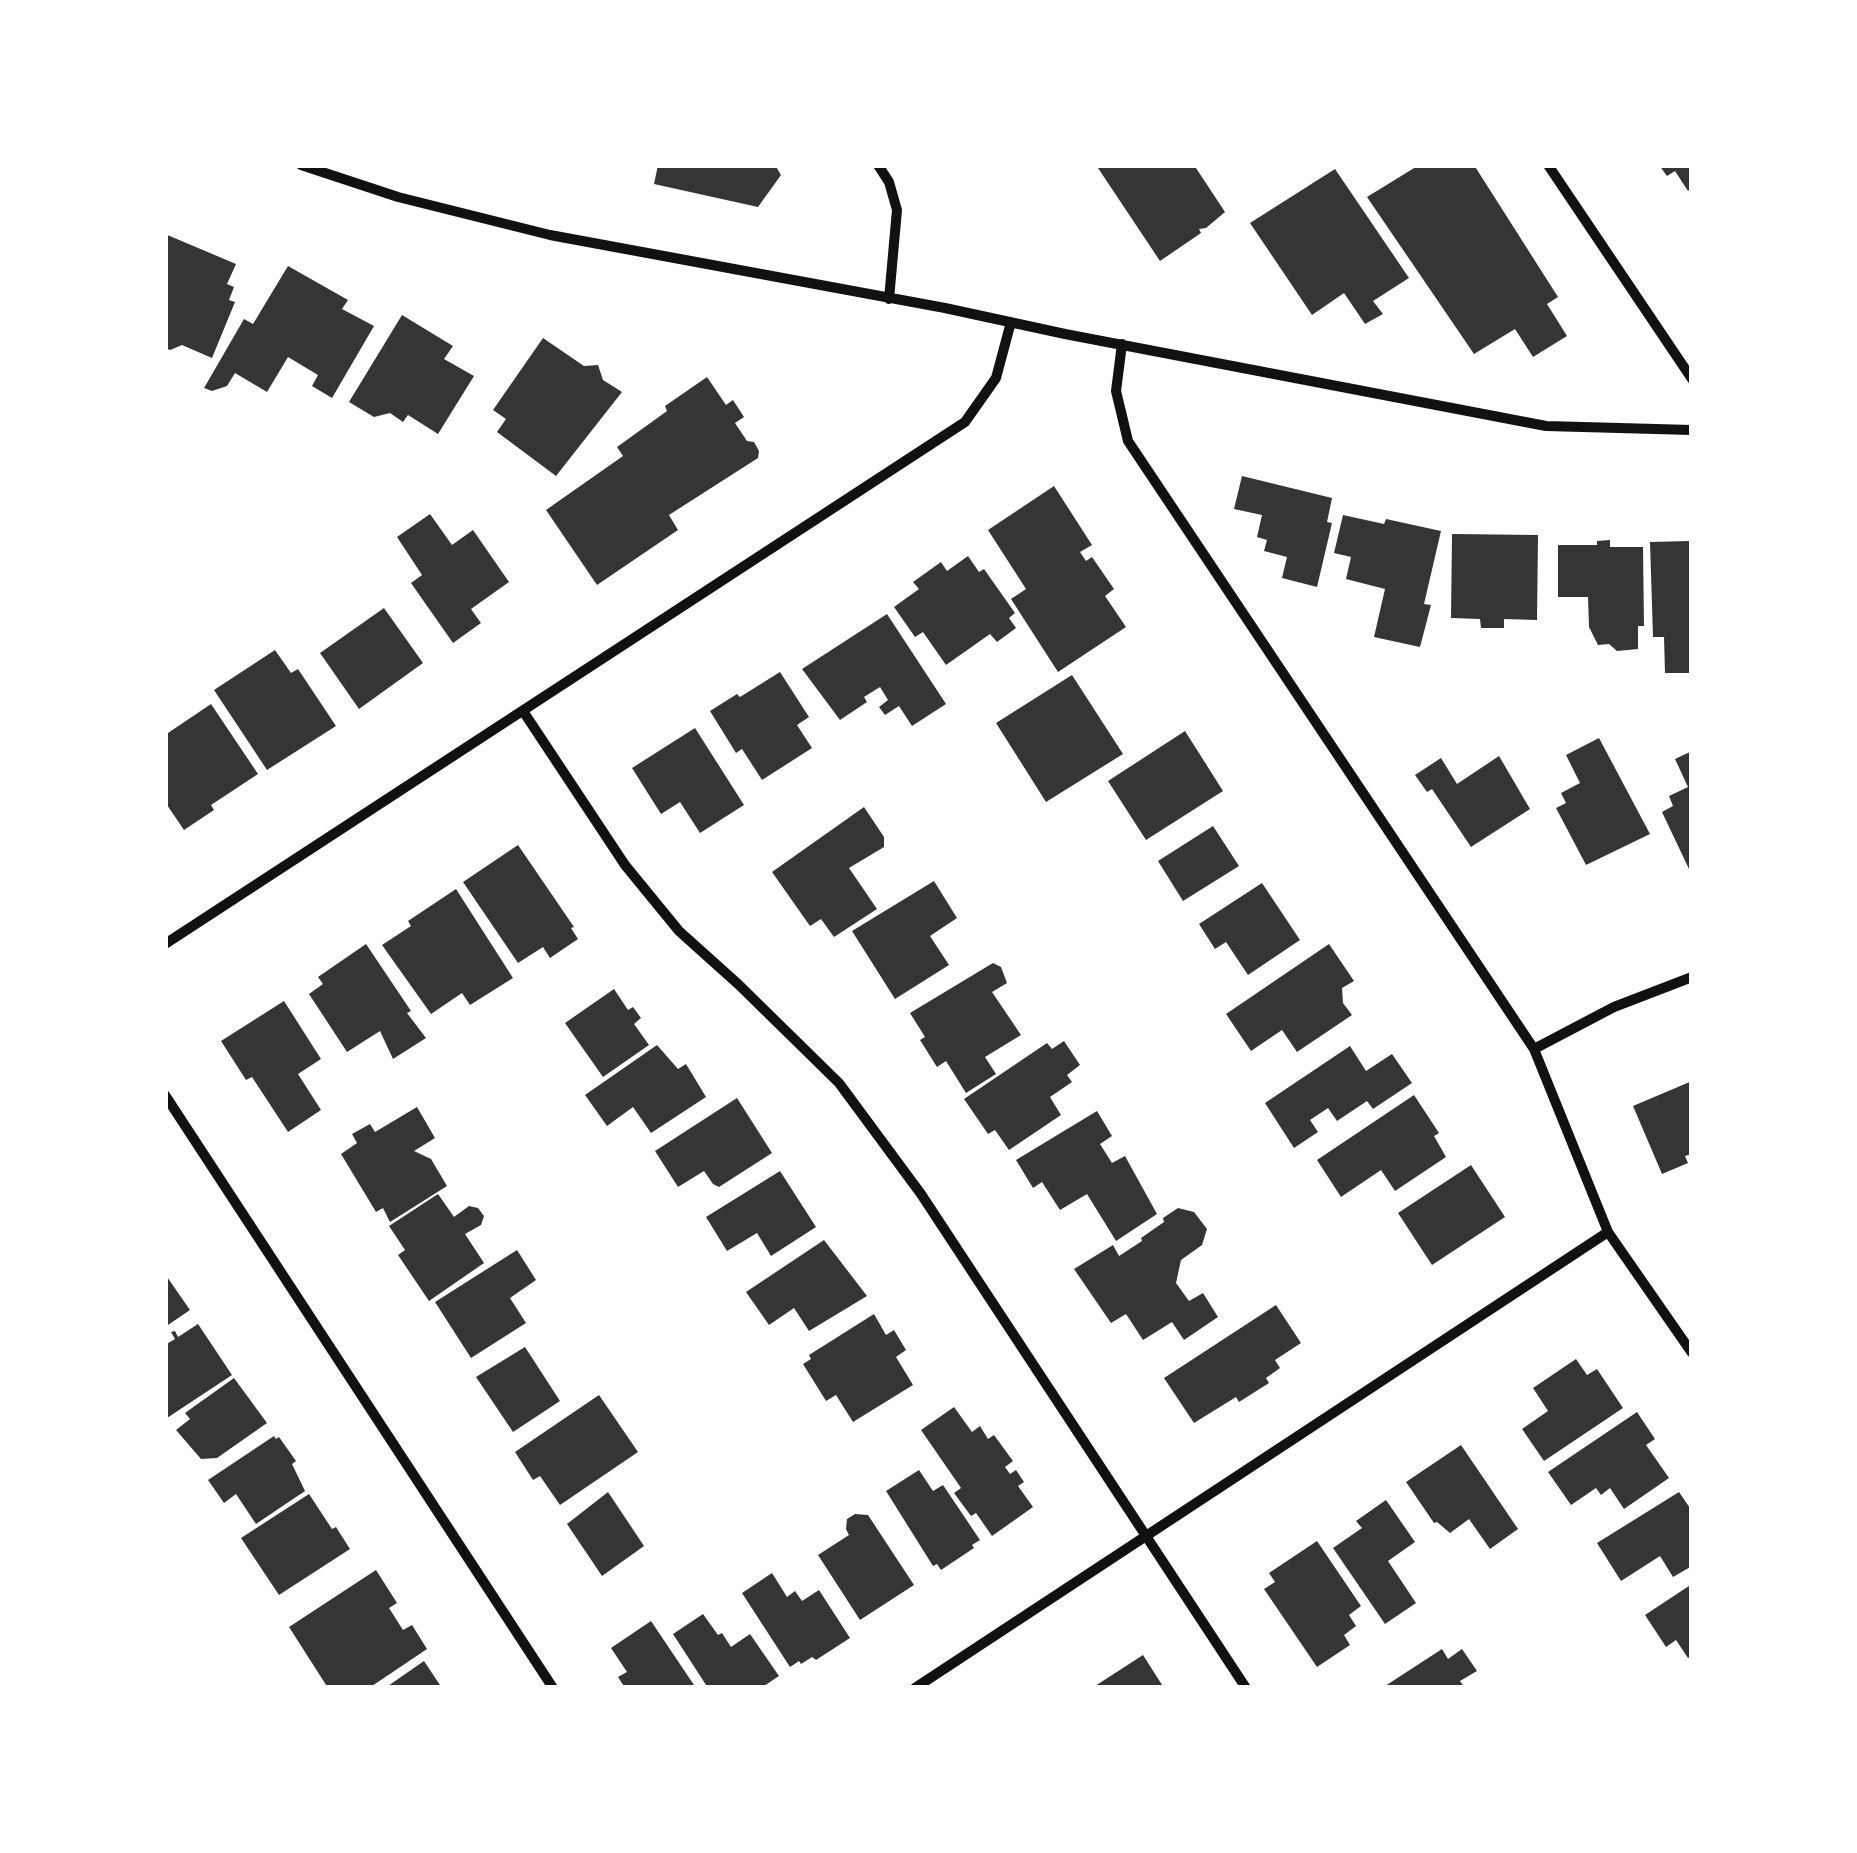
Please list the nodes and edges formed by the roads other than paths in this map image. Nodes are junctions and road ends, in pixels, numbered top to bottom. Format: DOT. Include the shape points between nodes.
graph roads {
  1 [pos="301,165"];
  2 [pos="878,165"];
  3 [pos="1548,165"];
  4 [pos="889,299"];
  5 [pos="1011,322"];
  6 [pos="1122,344"];
  7 [pos="1692,379"];
  8 [pos="1692,430"];
  9 [pos="523,711"];
  10 [pos="165,944"];
  11 [pos="1692,977"];
  12 [pos="1534,1048"];
  13 [pos="165,1094"];
  14 [pos="1608,1232"];
  15 [pos="1692,1353"];
  16 [pos="1145,1537"];
  17 [pos="552,1688"];
  18 [pos="914,1688"];
  19 [pos="1246,1688"];
  1 -- 4 [label="street" via="550,236"];
  2 -- 4 [label="street" via="897,210"];
  3 -- 7 [label="street"];
  4 -- 5 [label="street"];
  5 -- 6 [label="street"];
  5 -- 9 [label="street" via="996,378 965,422"];
  6 -- 8 [label="street" via="1546,426"];
  6 -- 12 [label="street" via="1116,392 1128,441"];
  9 -- 10 [label="street"];
  9 -- 16 [label="street" via="625,865 679,931 839,1083 920,1194"];
  11 -- 12 [label="street"];
  12 -- 14 [label="street"];
  13 -- 17 [label="street"];
  14 -- 15 [label="street"];
  14 -- 16 [label="street"];
  16 -- 18 [label="street"];
  16 -- 19 [label="street"];
}
